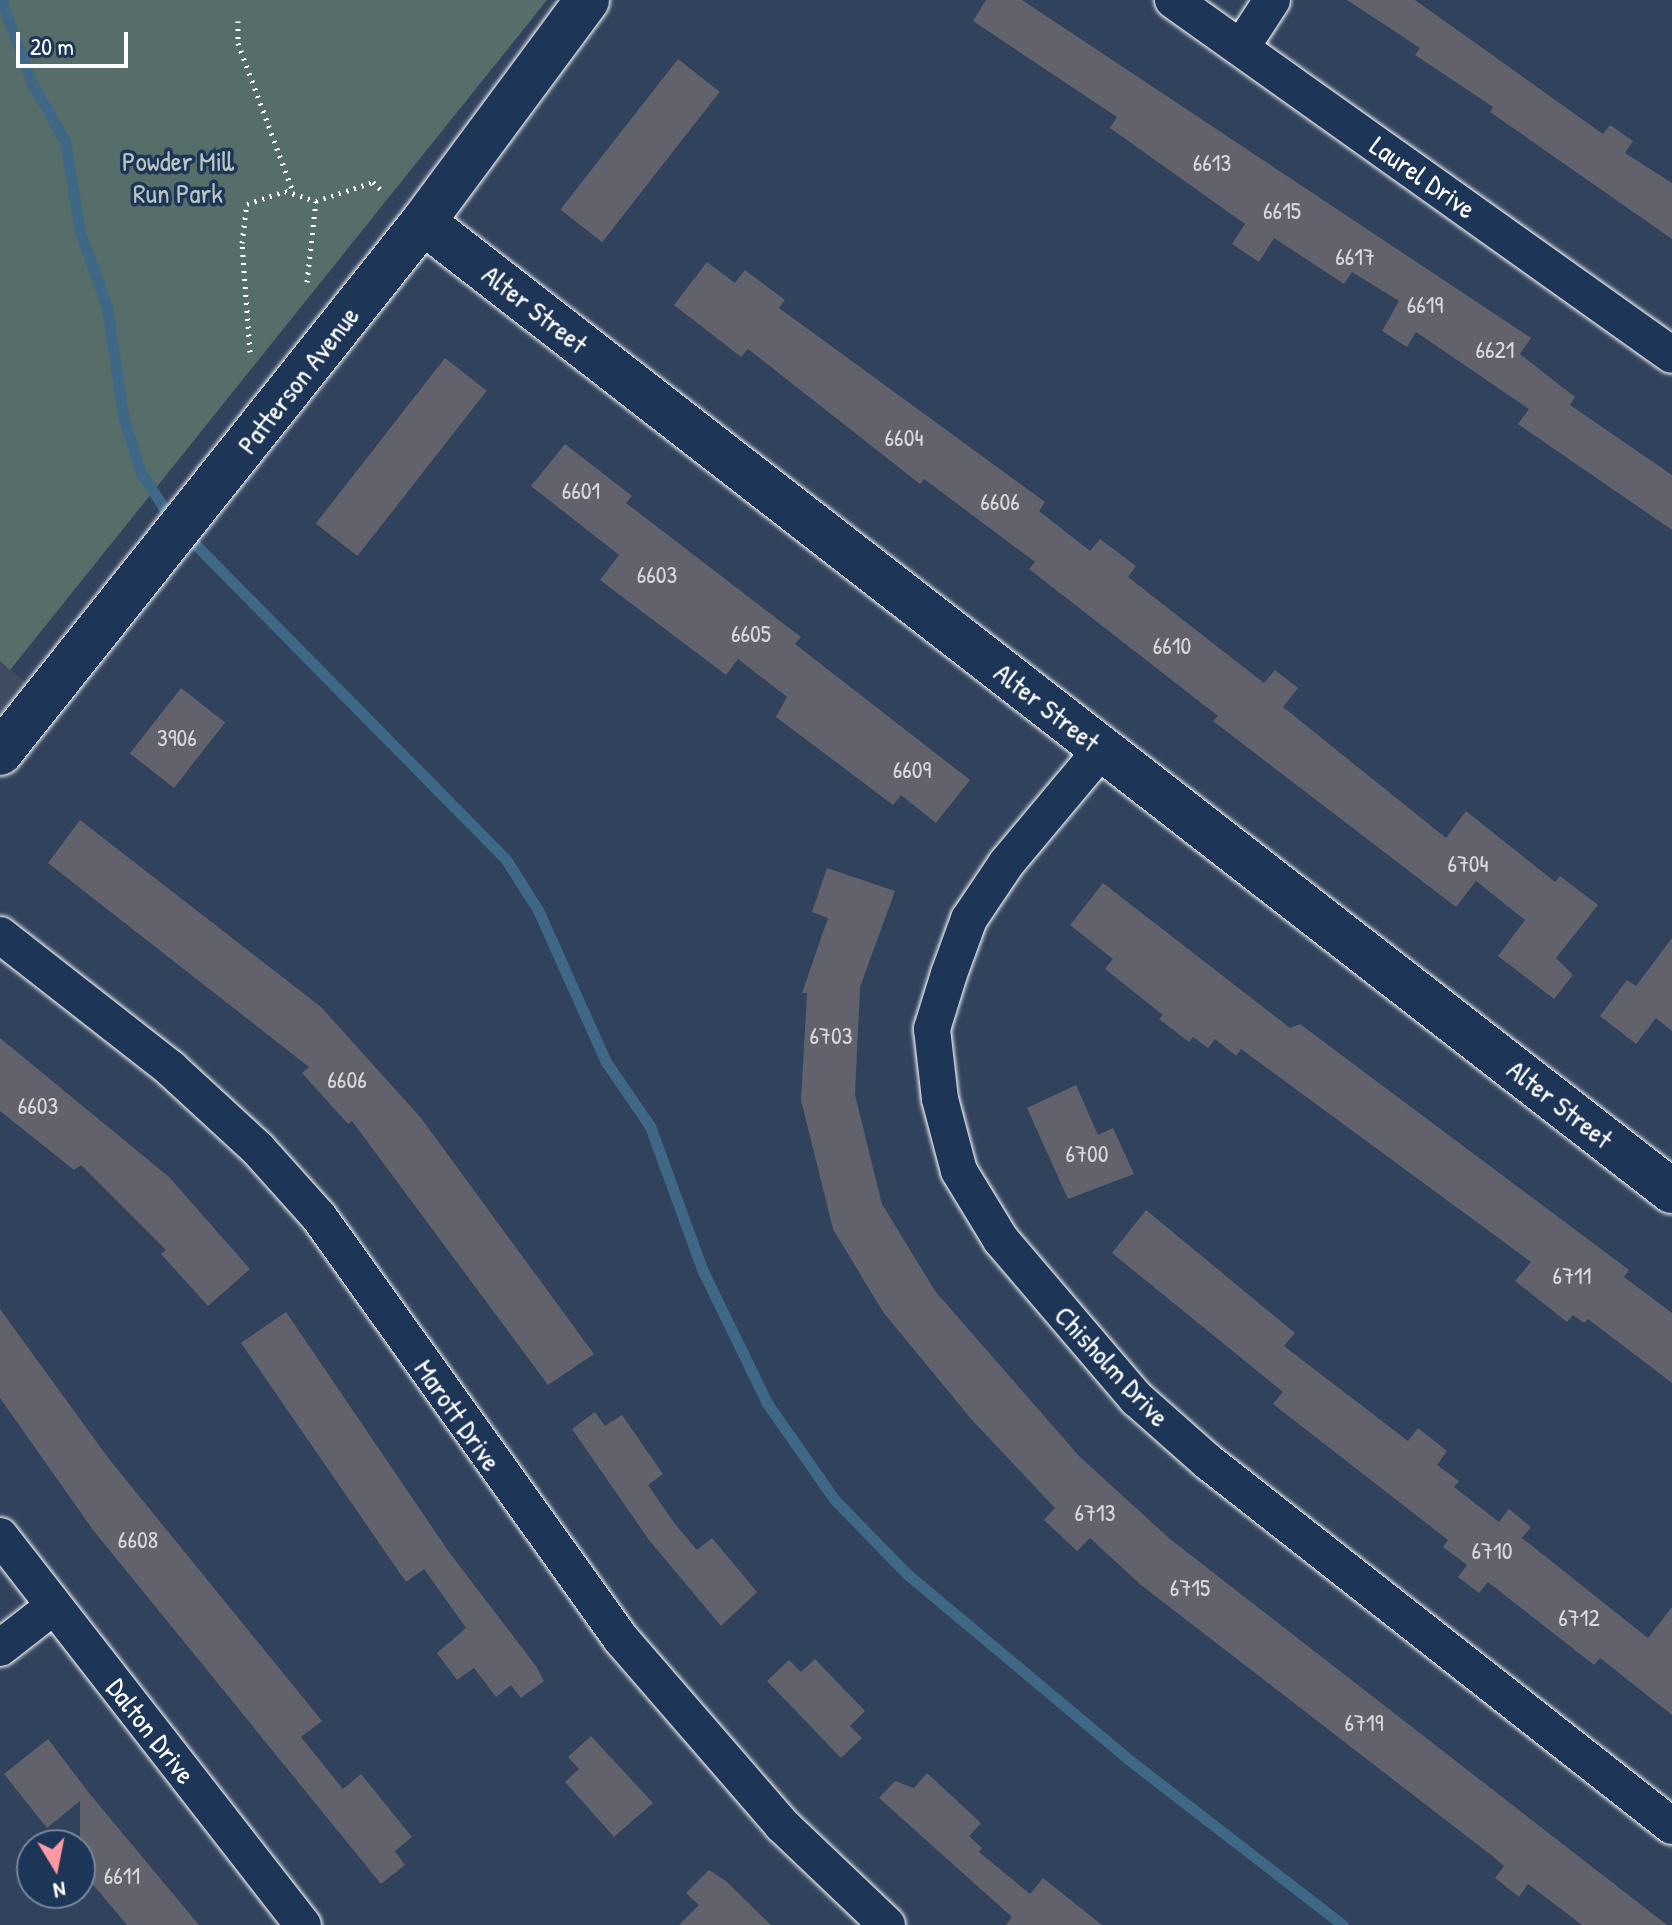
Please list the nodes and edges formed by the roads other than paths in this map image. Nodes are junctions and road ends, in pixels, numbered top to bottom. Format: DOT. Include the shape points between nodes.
graph roads {
  1 [pos="587,0"];
  2 [pos="1173,0"];
  3 [pos="1272,0"];
  4 [pos="1241,48"];
  5 [pos="423,222"];
  6 [pos="1672,355"];
  7 [pos="1102,749"];
  8 [pos="0,753"];
  9 [pos="0,935"];
  10 [pos="1672,1191"];
  11 [pos="0,1536"];
  12 [pos="54,1606"];
  13 [pos="0,1648"];
  14 [pos="1672,1826"];
  15 [pos="303,1925"];
  16 [pos="887,1925"];
  1 -- 5 [label="street, Patterson Avenue"];
  2 -- 4 [label="street, Laurel Drive"];
  3 -- 4 [label="street"];
  4 -- 6 [label="street, Laurel Drive"];
  5 -- 7 [label="street, Alter Street"];
  5 -- 8 [label="street, Patterson Avenue"];
  7 -- 10 [label="street, Alter Street"];
  7 -- 14 [label="street, Chisholm Drive" via="1006,864 969,919 949,974 932,1029 940,1099 959,1171 1001,1240 1137,1399 1207,1461"];
  9 -- 16 [label="street, Marott Drive" via="170,1068 278,1172 368,1284 621,1639 782,1825"];
  11 -- 12 [label="street, Dalton Drive"];
  12 -- 13 [label="street"];
  12 -- 15 [label="street, Dalton Drive"];
}
